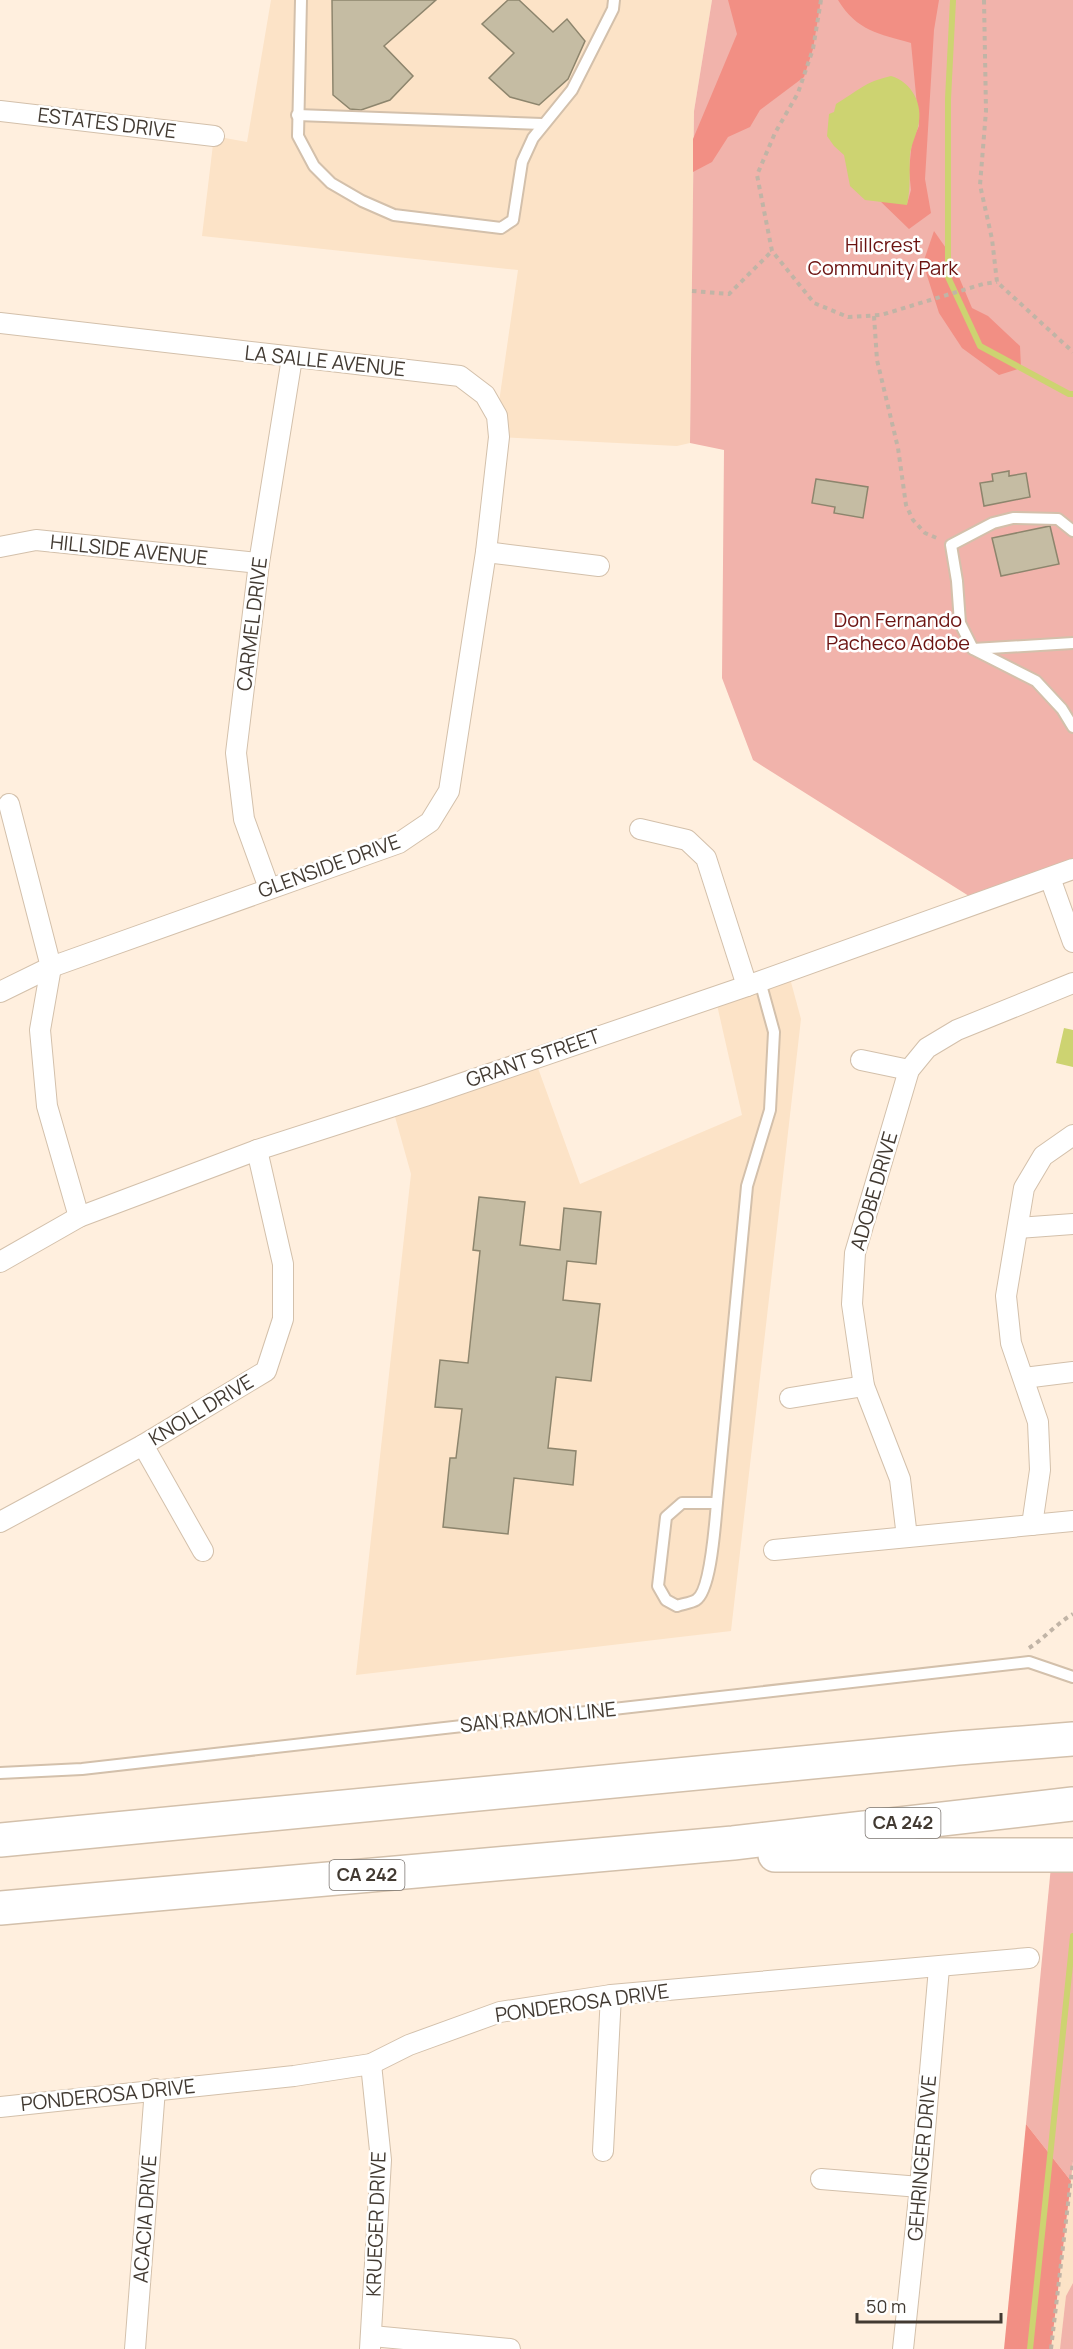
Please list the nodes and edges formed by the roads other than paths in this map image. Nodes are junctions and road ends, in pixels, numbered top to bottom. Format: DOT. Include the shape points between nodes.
graph roads {
  1 [pos="301,0"];
  2 [pos="614,0"];
  3 [pos="0,111"];
  4 [pos="297,116"];
  5 [pos="542,124"];
  6 [pos="214,136"];
  7 [pos="0,323"];
  8 [pos="292,358"];
  9 [pos="1073,531"];
  10 [pos="0,547"];
  11 [pos="486,552"];
  12 [pos="259,563"];
  13 [pos="599,566"];
  14 [pos="1073,643"];
  15 [pos="973,649"];
  16 [pos="1073,728"];
  17 [pos="9,804"];
  18 [pos="640,829"];
  19 [pos="1073,869"];
  20 [pos="1050,878"];
  21 [pos="269,888"];
  22 [pos="1073,942"];
  23 [pos="51,967"];
  24 [pos="753,983"];
  25 [pos="1073,983"];
  26 [pos="0,992"];
  27 [pos="861,1060"];
  28 [pos="909,1070"];
  29 [pos="1073,1135"];
  30 [pos="257,1150"];
  31 [pos="79,1217"];
  32 [pos="1073,1224"];
  33 [pos="1018,1228"];
  34 [pos="0,1262"];
  35 [pos="1073,1372"];
  36 [pos="1024,1378"];
  37 [pos="864,1386"];
  38 [pos="790,1398"];
  39 [pos="143,1444"];
  40 [pos="717,1503"];
  41 [pos="1073,1521"];
  42 [pos="0,1522"];
  43 [pos="1032,1525"];
  44 [pos="907,1537"];
  45 [pos="774,1550"];
  46 [pos="203,1551"];
  47 [pos="1073,1677"];
  48 [pos="1073,1718"];
  49 [pos="1073,1739"];
  50 [pos="958,1748"];
  51 [pos="0,1773"];
  52 [pos="1073,1804"];
  53 [pos="0,1840"];
  54 [pos="733,1843"];
  55 [pos="1073,1856"];
  56 [pos="0,1908"];
  57 [pos="1029,1958"];
  58 [pos="939,1968"];
  59 [pos="611,1995"];
  60 [pos="371,2064"];
  61 [pos="155,2090"];
  62 [pos="0,2107"];
  63 [pos="603,2151"];
  64 [pos="821,2179"];
  65 [pos="920,2187"];
  66 [pos="371,2342"];
  67 [pos="135,2349"];
  68 [pos="510,2349"];
  69 [pos="903,2349"];
  1 -- 4 [label="lane"];
  2 -- 5 [label="lane" via="572,90"];
  3 -- 6 [label="street, ESTATES DRIVE"];
  4 -- 5 [label="lane"];
  4 -- 5 [label="lane" via="298,136 314,166 331,183 362,201 394,215 501,228 513,219 522,162"];
  7 -- 8 [label="street, LA SALLE AVENUE"];
  8 -- 11 [label="street, LA SALLE AVENUE" via="460,376 484,395 497,416 499,437"];
  8 -- 12 [label="street, CARMEL DRIVE"];
  9 -- 15 [label="lane" via="1058,519 1013,518 993,523 951,545 960,623"];
  10 -- 12 [label="street, HILLSIDE AVENUE" via="36,540"];
  11 -- 13 [label="street"];
  11 -- 21 [label="street, GLENSIDE DRIVE" via="449,791 430,822 399,843"];
  12 -- 21 [label="street, CARMEL DRIVE" via="236,753 244,819"];
  14 -- 15 [label="lane"];
  15 -- 16 [label="lane" via="1036,681 1062,709"];
  17 -- 23 [label="street"];
  18 -- 24 [label="street" via="687,840 706,858"];
  19 -- 20 [label="street, GRANT STREET"];
  20 -- 22 [label="street"];
  20 -- 24 [label="street, GRANT STREET"];
  21 -- 23 [label="street, GLENSIDE DRIVE"];
  23 -- 26 [label="street, GLENSIDE DRIVE"];
  23 -- 31 [label="street" via="40,1030 47,1106"];
  24 -- 30 [label="street, GRANT STREET"];
  24 -- 40 [label="lane" via="774,1032 770,1110 747,1186"];
  25 -- 28 [label="street, ADOBE DRIVE" via="957,1030 927,1048"];
  27 -- 28 [label="street"];
  28 -- 37 [label="street, ADOBE DRIVE" via="855,1252 852,1304"];
  29 -- 33 [label="street" via="1043,1156 1024,1188"];
  30 -- 31 [label="street, GRANT STREET"];
  30 -- 39 [label="street, KNOLL DRIVE" via="283,1264 283,1319 266,1371"];
  31 -- 34 [label="street, GRANT STREET"];
  32 -- 33 [label="street"];
  33 -- 36 [label="street" via="1006,1296 1011,1342"];
  35 -- 36 [label="street"];
  36 -- 43 [label="street" via="1038,1422 1040,1470"];
  37 -- 38 [label="street"];
  37 -- 44 [label="street, ADOBE DRIVE" via="900,1479"];
  39 -- 42 [label="street, KNOLL DRIVE"];
  39 -- 46 [label="street"];
  40 -- 40 [label="lane" via="706,1588 696,1600 677,1606 666,1600 658,1586 666,1517 682,1503"];
  41 -- 43 [label="street"];
  43 -- 44 [label="street"];
  44 -- 45 [label="street"];
  47 -- 51 [label="lane, SAN RAMON LINE" via="1029,1662 82,1769"];
  48 -- 50 [label="highway" via="1021,1726"];
  49 -- 50 [label="highway"];
  50 -- 53 [label="highway"];
  52 -- 54 [label="highway, CA 242"];
  54 -- 55 [label="highway" via="781,1856"];
  54 -- 56 [label="highway, CA 242"];
  57 -- 58 [label="street, PONDEROSA DRIVE"];
  58 -- 59 [label="street, PONDEROSA DRIVE"];
  58 -- 65 [label="street, GEHRINGER DRIVE"];
  59 -- 60 [label="street, PONDEROSA DRIVE" via="500,2012 409,2045"];
  59 -- 63 [label="street"];
  60 -- 61 [label="street, PONDEROSA DRIVE"];
  60 -- 66 [label="street, KRUEGER DRIVE" via="381,2160"];
  61 -- 62 [label="street, PONDEROSA DRIVE"];
  61 -- 67 [label="street, ACACIA DRIVE"];
  64 -- 65 [label="street"];
  65 -- 69 [label="street, GEHRINGER DRIVE"];
  66 -- 68 [label="street"];
}
